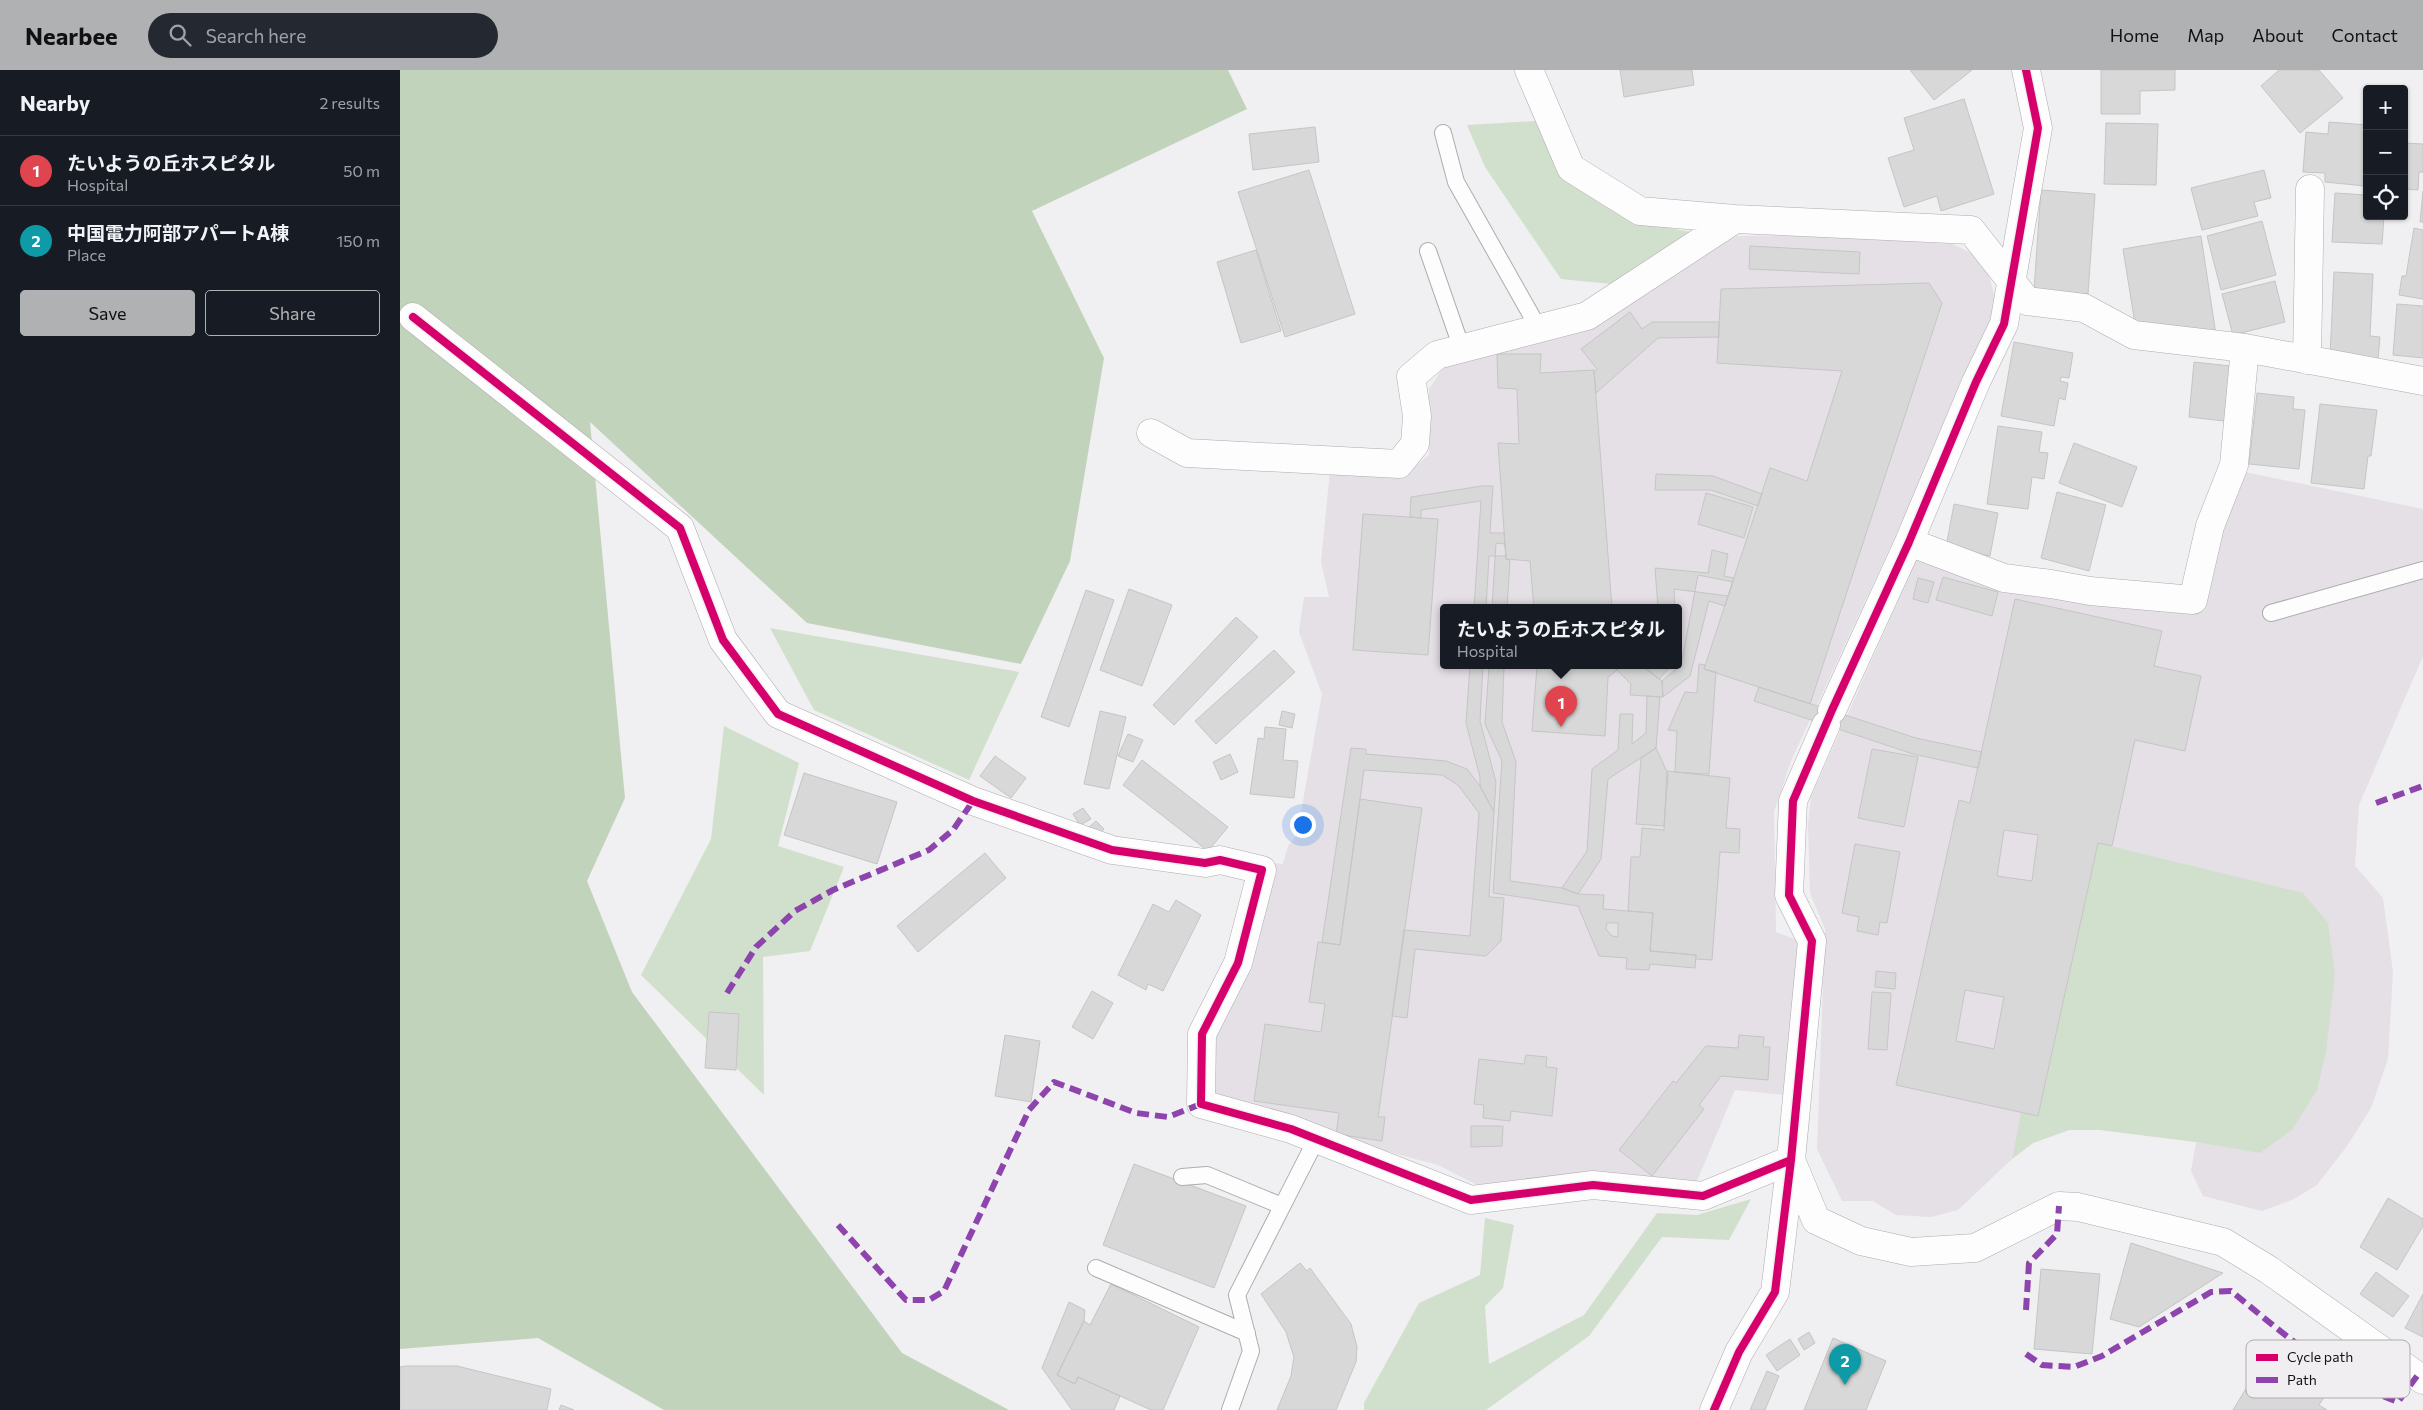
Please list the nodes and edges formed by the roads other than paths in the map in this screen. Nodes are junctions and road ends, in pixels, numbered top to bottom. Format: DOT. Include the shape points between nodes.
graph roads {
  1 [pos="1529,70"];
  2 [pos="2026,70"];
  3 [pos="1443,133"];
  4 [pos="2310,189"];
  5 [pos="1735,219"];
  6 [pos="1428,252"];
  7 [pos="2011,282"];
  8 [pos="413,317"];
  9 [pos="1539,329"];
  10 [pos="2245,348"];
  11 [pos="1462,349"];
  12 [pos="2307,360"];
  13 [pos="2423,382"];
  14 [pos="1151,433"];
  15 [pos="1910,542"];
  16 [pos="2423,570"];
  17 [pos="2271,613"];
  18 [pos="1317,1138"];
  19 [pos="1791,1160"];
  20 [pos="1182,1177"];
  21 [pos="1282,1206"];
  22 [pos="1096,1268"];
  23 [pos="1246,1333"];
  24 [pos="2367,1340"];
  25 [pos="2410,1371"];
  26 [pos="2423,1380"];
  27 [pos="1230,1410"];
  28 [pos="1714,1410"];
  1 -- 5 [label="street" via="1571,168 1640,210"];
  2 -- 7 [label="street" via="2038,128"];
  3 -- 9 [label="lane" via="1456,182"];
  4 -- 12 [label="street"];
  5 -- 7 [label="street" via="1971,230"];
  5 -- 9 [label="street" via="1587,316"];
  6 -- 11 [label="lane"];
  7 -- 10 [label="street" via="2027,301 2084,308 2134,335"];
  7 -- 15 [label="street" via="2004,324 1976,382"];
  8 -- 18 [label="street" via="680,528 723,640 778,714 973,802 1112,850 1205,862 1220,860 1262,870 1238,963 1202,1034 1201,1104"];
  9 -- 11 [label="street"];
  10 -- 12 [label="street"];
  10 -- 15 [label="street" via="2234,465 2210,526 2193,600 2090,591 2004,578"];
  11 -- 14 [label="street" via="1437,355 1412,377 1417,416 1415,444 1399,464 1187,453"];
  12 -- 13 [label="street"];
  15 -- 19 [label="street" via="1793,801 1789,895 1812,941"];
  16 -- 17 [label="lane"];
  18 -- 19 [label="street" via="1471,1200 1593,1185 1704,1196"];
  18 -- 21 [label="lane"];
  19 -- 24 [label="street" via="1816,1220 1860,1242 1911,1252 1975,1248 2059,1206 2078,1207 2223,1242 2269,1270"];
  19 -- 28 [label="street" via="1775,1292 1739,1352"];
  20 -- 21 [label="lane" via="1207,1175"];
  21 -- 23 [label="lane" via="1237,1295"];
  22 -- 23 [label="lane"];
  23 -- 27 [label="lane" via="1251,1351"];
  25 -- 26 [label="street"];
}
